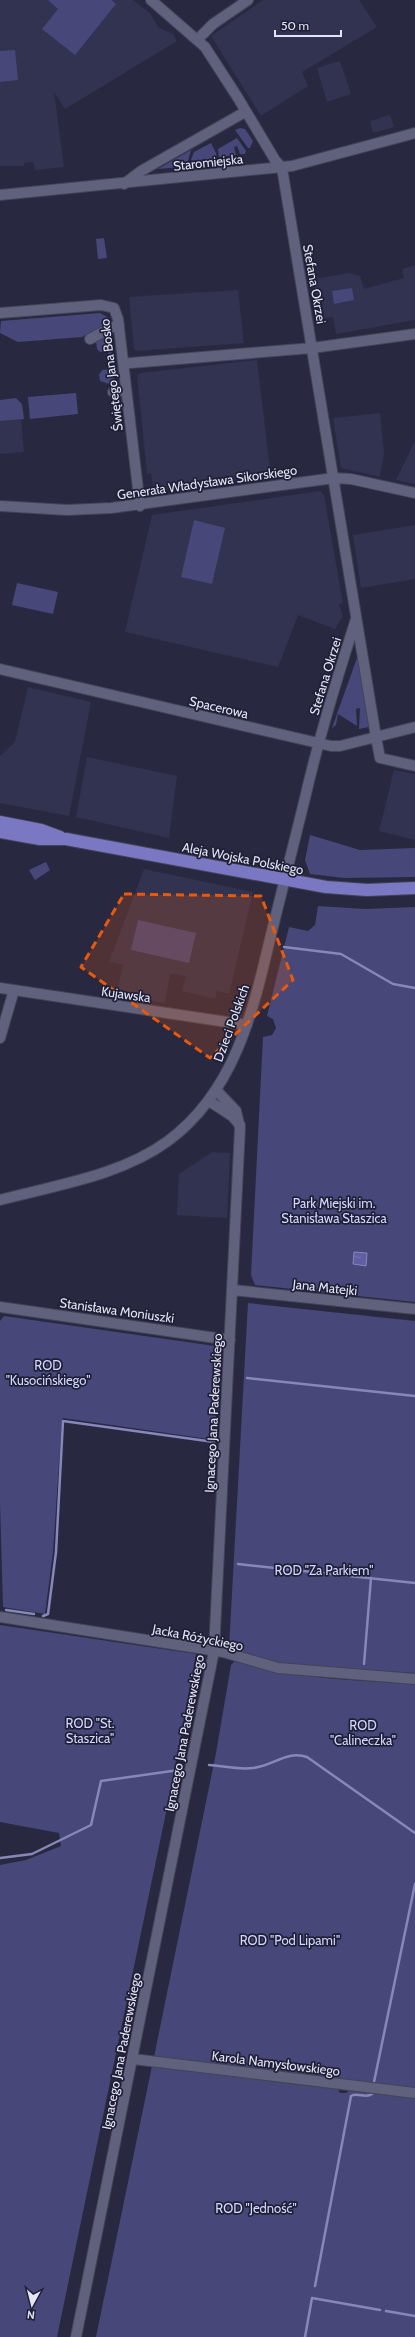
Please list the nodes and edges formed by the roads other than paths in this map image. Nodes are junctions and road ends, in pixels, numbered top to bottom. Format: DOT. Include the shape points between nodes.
graph roads {
  1 [pos="151,0"];
  2 [pos="248,0"];
  3 [pos="198,39"];
  4 [pos="245,112"];
  5 [pos="415,132"];
  6 [pos="282,168"];
  7 [pos="124,184"];
  8 [pos="0,195"];
  9 [pos="0,313"];
  10 [pos="119,325"];
  11 [pos="415,334"];
  12 [pos="90,339"];
  13 [pos="312,348"];
  14 [pos="130,363"];
  15 [pos="126,390"];
  16 [pos="113,392"];
  17 [pos="334,478"];
  18 [pos="415,493"];
  19 [pos="0,506"];
  20 [pos="140,506"];
  21 [pos="357,617"];
  22 [pos="0,669"];
  23 [pos="415,728"];
  24 [pos="376,737"];
  25 [pos="318,744"];
  26 [pos="415,766"];
  27 [pos="0,822"];
  28 [pos="0,832"];
  29 [pos="66,839"];
  30 [pos="285,880"];
  31 [pos="415,888"];
  32 [pos="0,988"];
  33 [pos="14,990"];
  34 [pos="247,1025"];
  35 [pos="0,1038"];
  36 [pos="216,1090"];
  37 [pos="209,1101"];
  38 [pos="240,1125"];
  39 [pos="0,1200"];
  40 [pos="233,1290"];
  41 [pos="0,1307"];
  42 [pos="415,1309"];
  43 [pos="230,1340"];
  44 [pos="0,1617"];
  45 [pos="214,1651"];
  46 [pos="415,1679"];
  47 [pos="133,2059"];
  48 [pos="415,2093"];
  49 [pos="76,2337"];
  1 -- 3 [label="street, Stefana Okrzei"];
  2 -- 3 [label="street" via="213,24"];
  3 -- 4 [label="street, Stefana Okrzei"];
  4 -- 6 [label="street, Stefana Okrzei"];
  4 -- 7 [label="street" via="141,171"];
  5 -- 6 [label="street, Staromiejska" via="318,161"];
  6 -- 7 [label="street, Staromiejska"];
  6 -- 13 [label="street, Stefana Okrzei"];
  7 -- 8 [label="street, Staromiejska"];
  9 -- 10 [label="street, Świętego Jana Bosko" via="107,306 117,312"];
  10 -- 12 [label="street"];
  10 -- 15 [label="street, Świętego Jana Bosko"];
  11 -- 13 [label="street"];
  13 -- 14 [label="street"];
  13 -- 17 [label="street, Stefana Okrzei"];
  15 -- 16 [label="street"];
  15 -- 20 [label="street, Świętego Jana Bosko"];
  17 -- 18 [label="street, Generała Władysława Sikorskiego" via="351,479"];
  17 -- 20 [label="street, Generała Władysława Sikorskiego"];
  17 -- 21 [label="street, Stefana Okrzei"];
  19 -- 20 [label="street, Generała Władysława Sikorskiego" via="67,510"];
  21 -- 24 [label="street, Stefana Okrzei"];
  21 -- 25 [label="street, Stefana Okrzei"];
  22 -- 25 [label="street, Spacerowa"];
  23 -- 24 [label="street, Spacerowa"];
  24 -- 25 [label="street, Spacerowa" via="340,746"];
  24 -- 26 [label="street" via="380,758"];
  25 -- 30 [label="street, Dzieci Polskich"];
  27 -- 29 [label="main road, Aleja Wojska Polskiego" via="41,830"];
  28 -- 29 [label="main road, Aleja Wojska Polskiego" via="40,839"];
  29 -- 30 [label="main road, Aleja Wojska Polskiego"];
  30 -- 31 [label="main road, Aleja Wojska Polskiego" via="352,889"];
  30 -- 34 [label="street, Dzieci Polskich"];
  32 -- 33 [label="street, Kujawska"];
  33 -- 34 [label="street, Kujawska"];
  33 -- 35 [label="street"];
  34 -- 36 [label="street, Dzieci Polskich" via="233,1061"];
  36 -- 37 [label="street, Dzieci Polskich"];
  36 -- 38 [label="street, Ignacego Jana Paderewskiego" via="235,1108"];
  37 -- 38 [label="street" via="232,1116"];
  37 -- 39 [label="street, Dzieci Polskich" via="177,1134 133,1161 104,1172"];
  38 -- 40 [label="street, Ignacego Jana Paderewskiego"];
  40 -- 42 [label="street, Jana Matejki"];
  40 -- 43 [label="street, Ignacego Jana Paderewskiego"];
  41 -- 43 [label="street, Stanisława Moniuszki"];
  43 -- 45 [label="street, Ignacego Jana Paderewskiego"];
  44 -- 45 [label="street, Jacka Różyckiego"];
  45 -- 46 [label="street, Jacka Różyckiego" via="278,1668"];
  45 -- 47 [label="street, Ignacego Jana Paderewskiego"];
  47 -- 48 [label="street, Karola Namysłowskiego"];
  47 -- 49 [label="street, Ignacego Jana Paderewskiego"];
}
